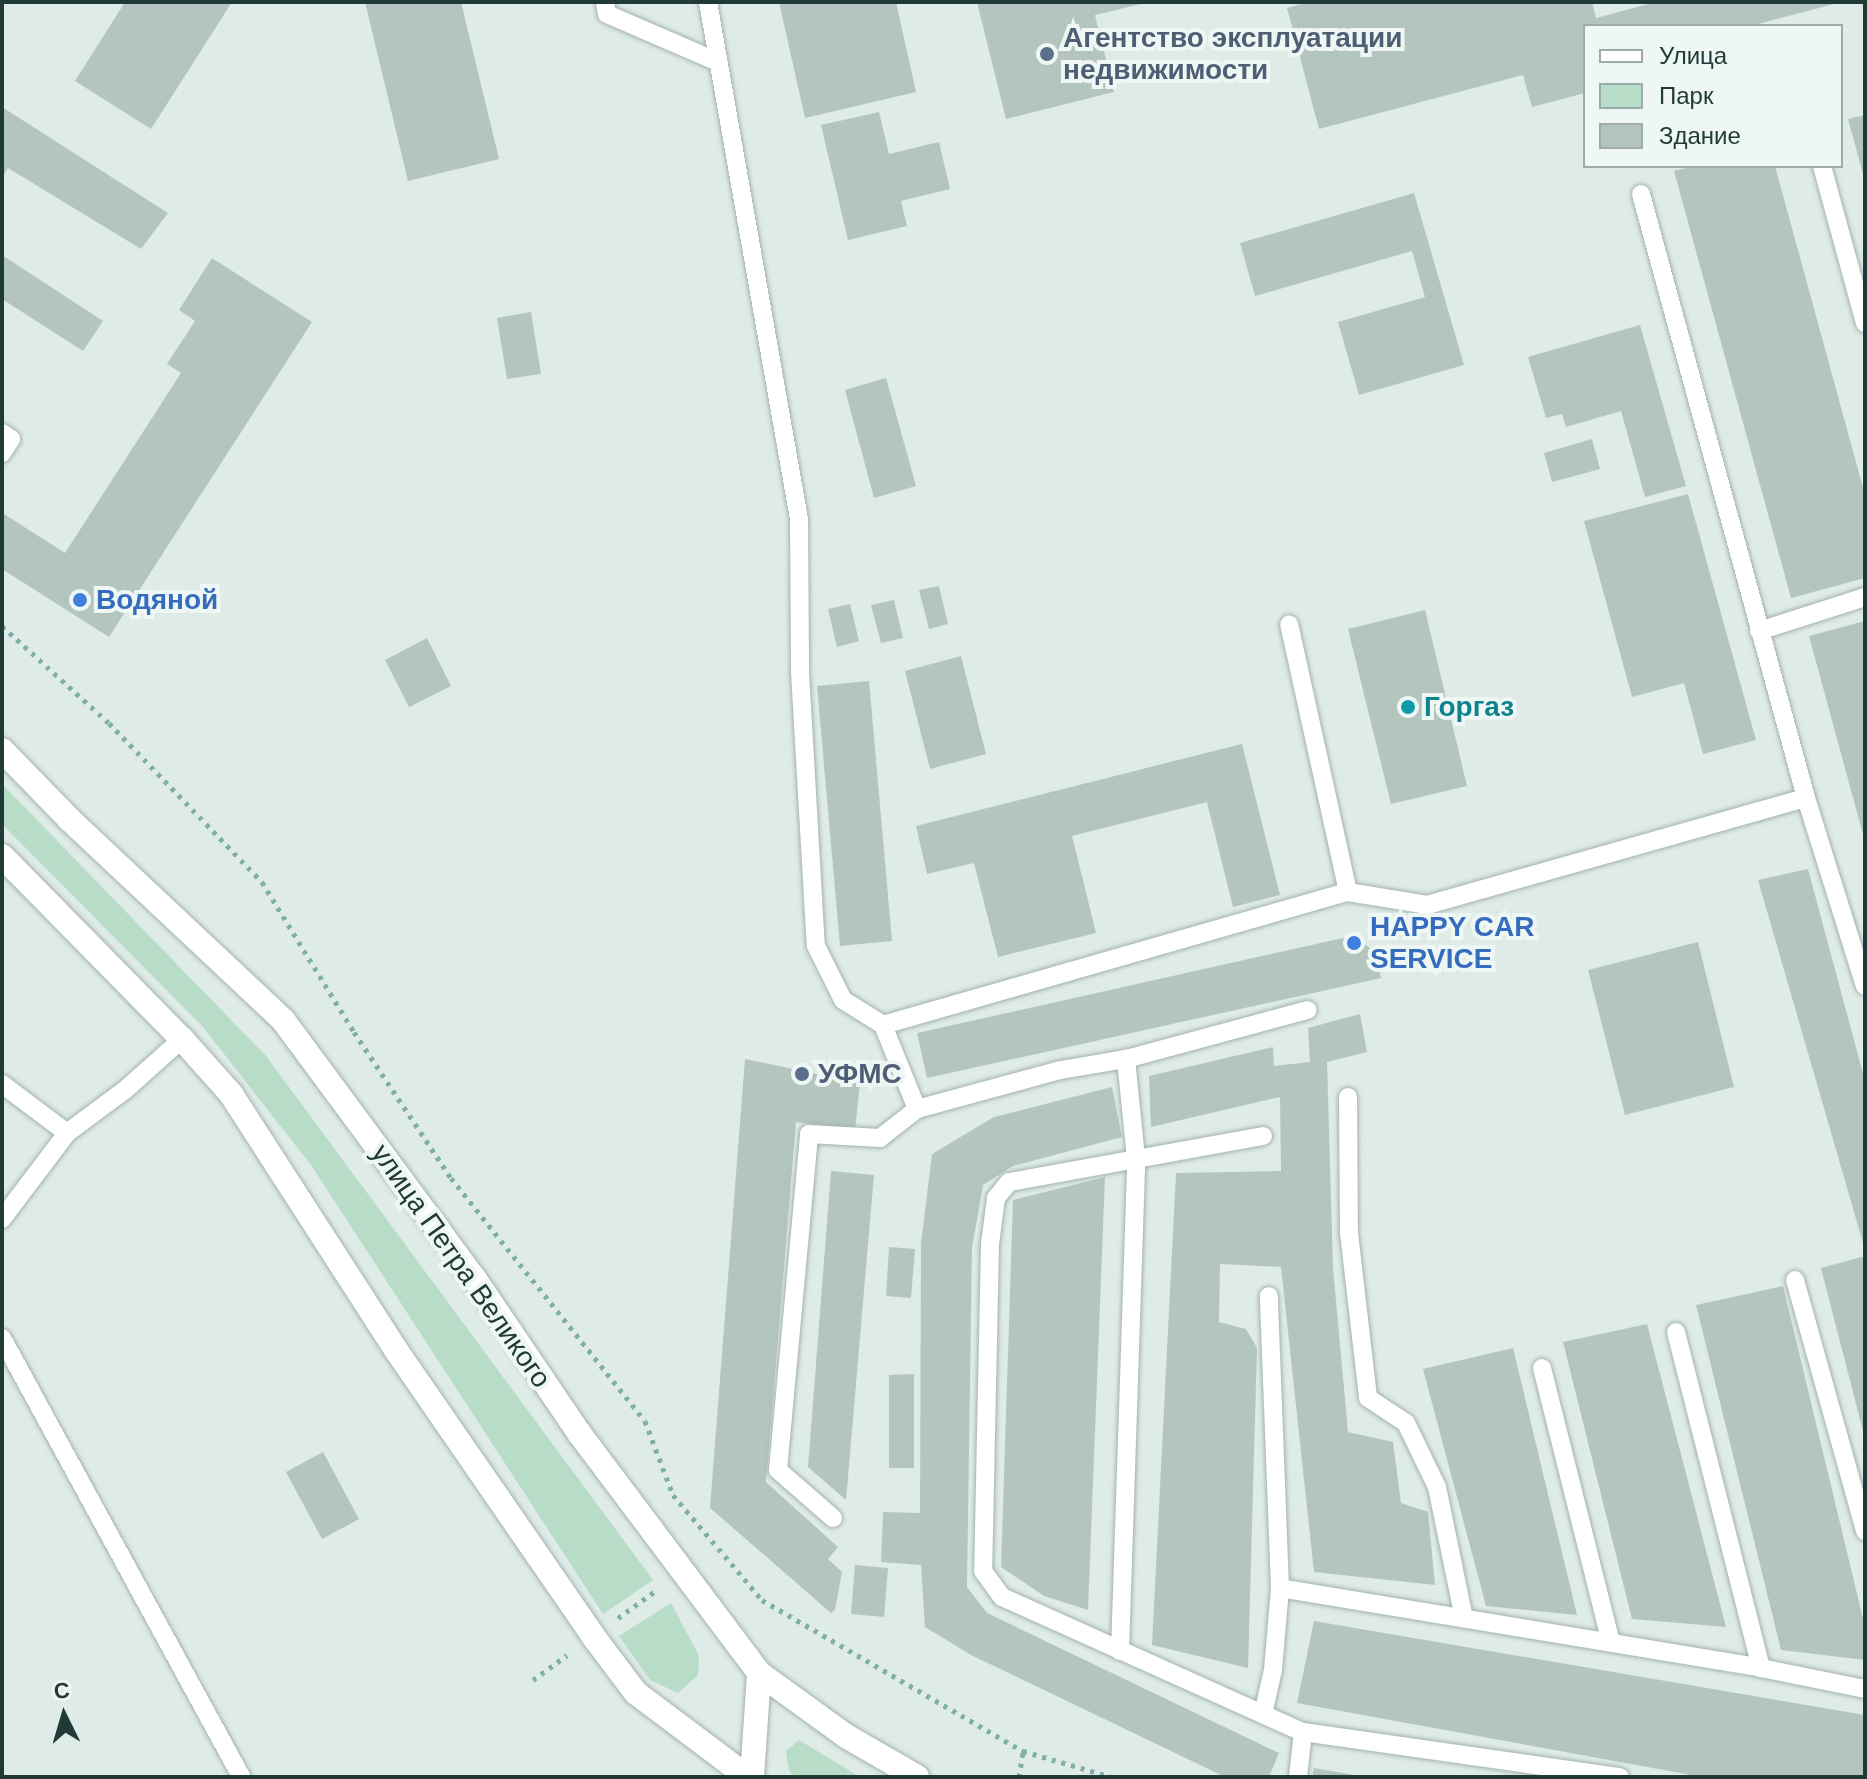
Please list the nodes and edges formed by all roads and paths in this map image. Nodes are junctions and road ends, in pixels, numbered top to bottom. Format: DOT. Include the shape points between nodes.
graph roads {
  1 [pos="605,2"];
  2 [pos="708,2"];
  3 [pos="718,62"];
  4 [pos="1823,168"];
  5 [pos="1641,194"];
  6 [pos="1865,323"];
  7 [pos="2,433"];
  8 [pos="2,453"];
  9 [pos="1865,597"];
  10 [pos="1289,624"];
  11 [pos="2,626"];
  12 [pos="1759,631"];
  13 [pos="2,750"];
  14 [pos="1806,798"];
  15 [pos="2,856"];
  16 [pos="1348,892"];
  17 [pos="1865,986"];
  18 [pos="1308,1010"];
  19 [pos="883,1025"];
  20 [pos="182,1039"];
  21 [pos="1126,1059"];
  22 [pos="2,1084"];
  23 [pos="1348,1097"];
  24 [pos="917,1109"];
  25 [pos="67,1133"];
  26 [pos="1263,1136"];
  27 [pos="1136,1158"];
  28 [pos="2,1219"];
  29 [pos="1795,1280"];
  30 [pos="1269,1296"];
  31 [pos="1676,1332"];
  32 [pos="2,1338"];
  33 [pos="1542,1368"];
  34 [pos="833,1518"];
  35 [pos="1865,1531"];
  36 [pos="1280,1588"];
  37 [pos="646,1598"];
  38 [pos="1464,1618"];
  39 [pos="614,1621"];
  40 [pos="1611,1642"];
  41 [pos="1120,1651"];
  42 [pos="1761,1668"];
  43 [pos="759,1673"];
  44 [pos="1865,1689"];
  45 [pos="1263,1714"];
  46 [pos="1303,1732"];
  47 [pos="1023,1751"];
  48 [pos="241,1777"];
  49 [pos="750,1777"];
  50 [pos="917,1777"];
  51 [pos="1019,1777"];
  52 [pos="1112,1777"];
  53 [pos="1298,1777"];
  54 [pos="1620,1777"];
  1 -- 3 [label="lane" via="607,14"];
  2 -- 3 [label="lane"];
  3 -- 19 [label="lane" via="799,519 800,672 816,946 843,1000"];
  4 -- 6 [label="lane"];
  5 -- 12 [label="lane"];
  7 -- 8 [label="lane" via="11,439"];
  9 -- 12 [label="lane"];
  10 -- 16 [label="lane"];
  11 -- 47 [label="path" via="109,723 262,882 451,1178 645,1421 673,1495 762,1600"];
  12 -- 14 [label="lane"];
  13 -- 43 [label="street, улица Петра Великого" via="283,1020 474,1278 579,1433"];
  14 -- 16 [label="lane" via="1427,905"];
  14 -- 17 [label="lane"];
  15 -- 20 [label="street"];
  16 -- 19 [label="lane"];
  18 -- 21 [label="lane"];
  19 -- 24 [label="lane"];
  20 -- 25 [label="lane"];
  20 -- 49 [label="street" via="231,1094 396,1350 636,1693"];
  21 -- 24 [label="lane" via="1061,1070"];
  21 -- 27 [label="lane"];
  22 -- 25 [label="lane"];
  23 -- 38 [label="lane" via="1349,1233 1368,1398 1406,1423 1437,1487"];
  24 -- 34 [label="lane" via="880,1138 809,1134 778,1470"];
  25 -- 28 [label="lane"];
  26 -- 27 [label="lane"];
  27 -- 41 [label="lane"];
  27 -- 41 [label="lane" via="1009,1182 996,1198 990,1244 983,1571 1002,1597"];
  29 -- 35 [label="lane"];
  30 -- 36 [label="lane"];
  31 -- 42 [label="lane"];
  32 -- 48 [label="lane"];
  33 -- 40 [label="lane"];
  36 -- 38 [label="lane"];
  36 -- 45 [label="lane" via="1273,1670"];
  37 -- 39 [label="path"];
  38 -- 40 [label="lane"];
  40 -- 42 [label="lane"];
  41 -- 45 [label="lane"];
  42 -- 44 [label="lane"];
  43 -- 49 [label="street"];
  43 -- 50 [label="street, улица Петра Великого" via="846,1736"];
  45 -- 46 [label="lane"];
  46 -- 53 [label="lane"];
  46 -- 54 [label="lane"];
  47 -- 51 [label="path"];
  47 -- 52 [label="path"];
}
